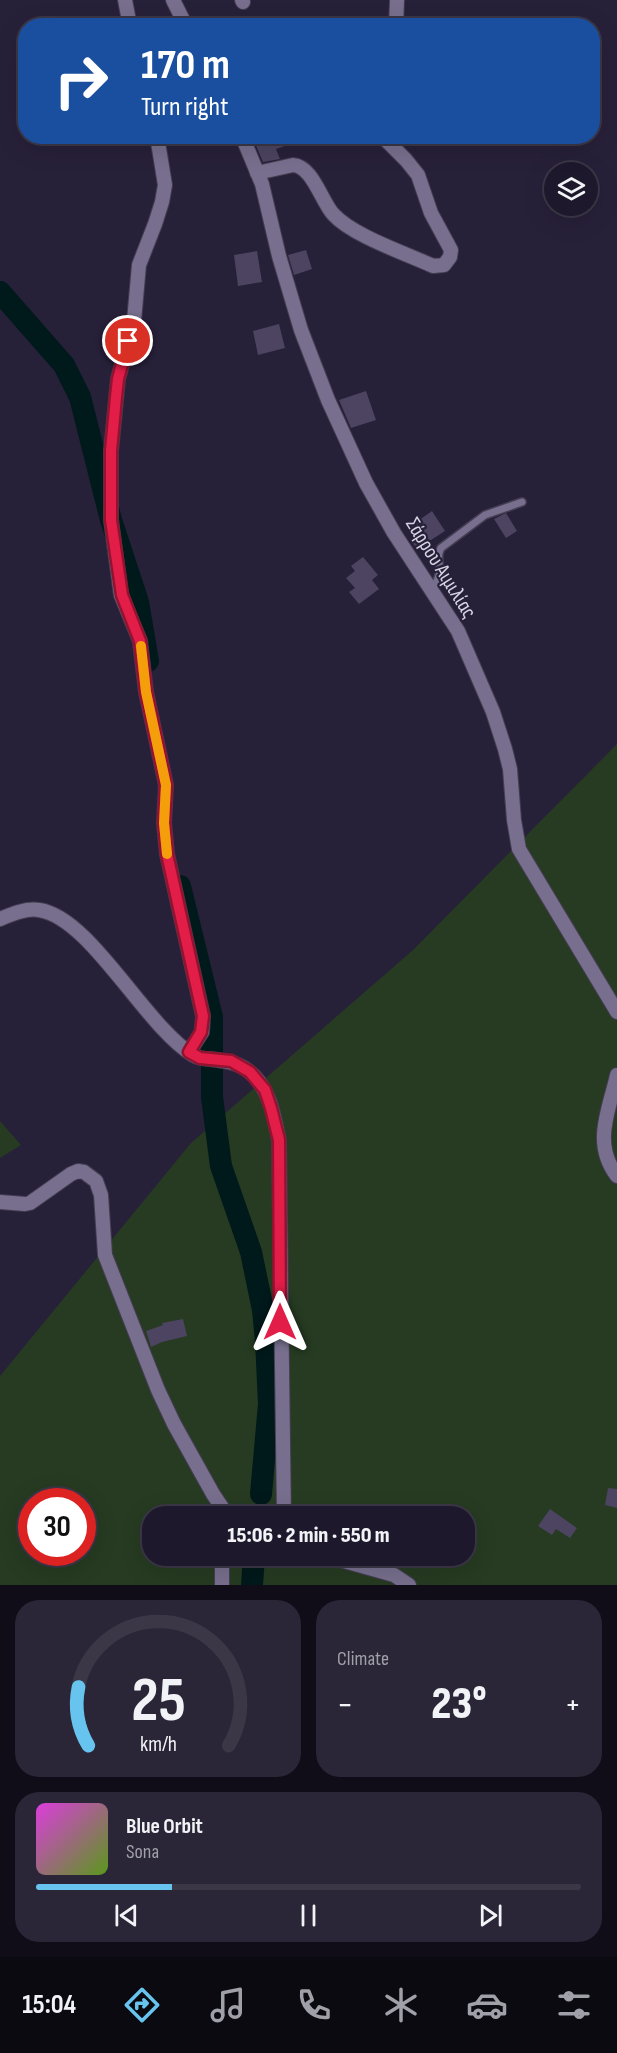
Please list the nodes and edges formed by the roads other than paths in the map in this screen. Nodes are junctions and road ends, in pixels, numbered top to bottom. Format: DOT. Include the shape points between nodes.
graph roads {
  1 [pos="125,0"];
  2 [pos="173,0"];
  3 [pos="398,0"];
  4 [pos="128,18"];
  5 [pos="182,18"];
  6 [pos="397,18"];
  7 [pos="158,144"];
  8 [pos="245,144"];
  9 [pos="390,144"];
  10 [pos="257,172"];
  11 [pos="522,502"];
  12 [pos="431,590"];
  13 [pos="0,919"];
  14 [pos="617,1012"];
  15 [pos="194,1055"];
  16 [pos="617,1075"];
  17 [pos="617,1176"];
  18 [pos="0,1202"];
  19 [pos="222,1506"];
  20 [pos="284,1506"];
  21 [pos="222,1566"];
  22 [pos="362,1566"];
  23 [pos="222,1585"];
  24 [pos="409,1585"];
  1 -- 4 [label="street"];
  2 -- 5 [label="street"];
  3 -- 6 [label="street"];
  7 -- 15 [label="street" via="165,185 139,265 134,321 118,379 111,451 111,520 122,595 140,641 146,692 166,785 167,854 203,1016"];
  8 -- 10 [label="street, Σάρρου Αιμιλίας"];
  9 -- 10 [label="street" via="418,175 431,213 451,250 444,265 433,266 341,222 298,165"];
  10 -- 12 [label="street, Σάρρου Αιμιλίας" via="301,330 328,400 366,483"];
  11 -- 12 [label="lane" via="485,515 441,548 440,576"];
  12 -- 14 [label="street, Σάρρου Αιμιλίας" via="458,632 500,732 510,769 519,849"];
  13 -- 15 [label="street" via="38,909 58,916 99,953 155,1021"];
  15 -- 20 [label="street" via="231,1061 257,1080 265,1090 279,1140"];
  16 -- 17 [label="street" via="603,1146"];
  18 -- 19 [label="street" via="30,1203 78,1171 96,1181 101,1195 105,1255 158,1390"];
  21 -- 23 [label="street"];
  22 -- 24 [label="street" via="394,1575"];
}
